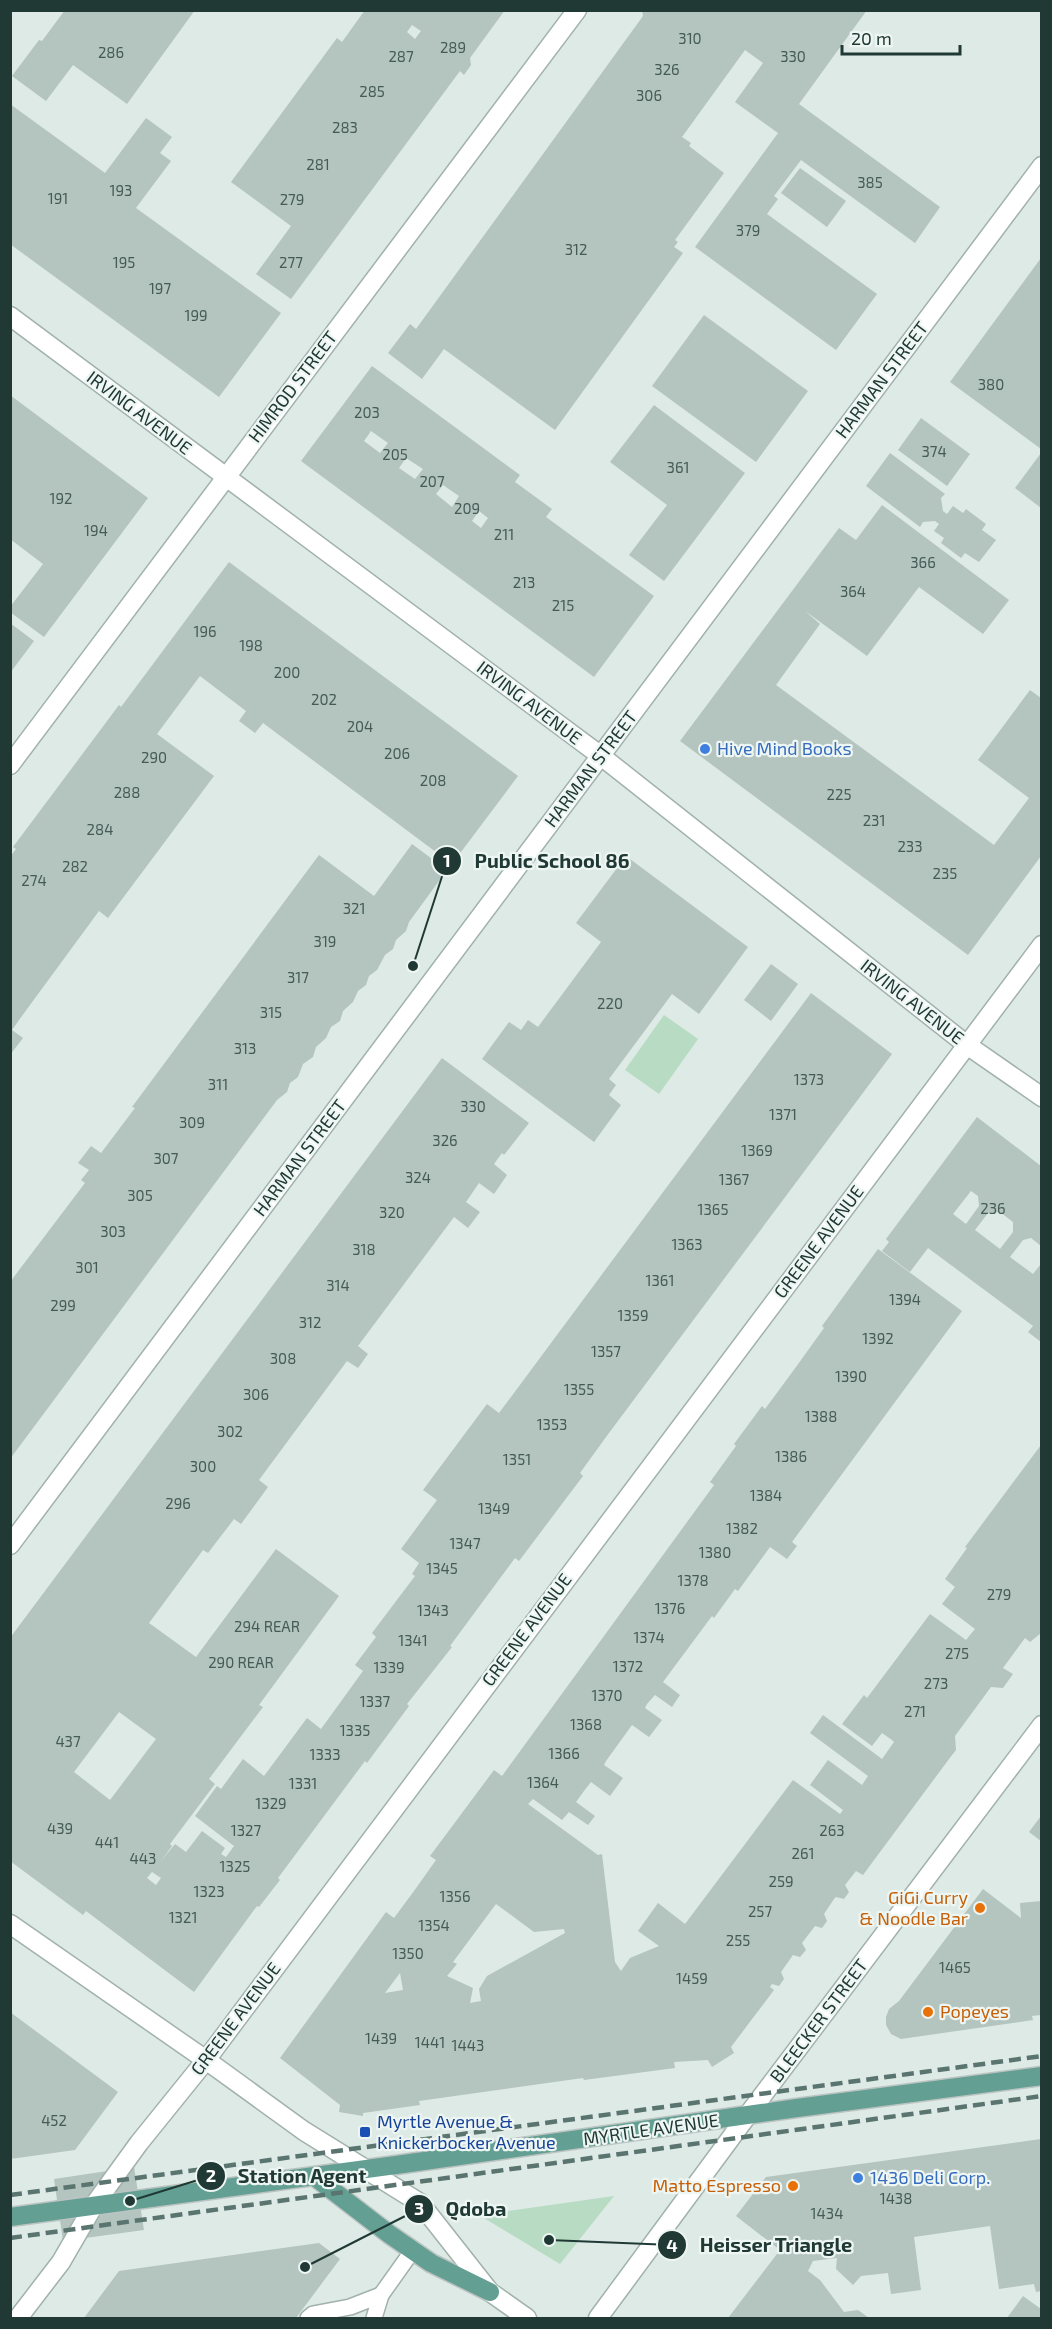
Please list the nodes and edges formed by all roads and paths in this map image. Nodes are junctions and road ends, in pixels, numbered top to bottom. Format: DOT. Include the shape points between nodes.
graph roads {
  1 [pos="577,10"];
  2 [pos="1041,166"];
  3 [pos="10,316"];
  4 [pos="226,477"];
  5 [pos="601,756"];
  6 [pos="10,765"];
  7 [pos="1041,945"];
  8 [pos="967,1045"];
  9 [pos="1041,1097"];
  10 [pos="10,1545"];
  11 [pos="1041,1725"];
  12 [pos="10,1924"];
  13 [pos="206,2060"];
  14 [pos="1041,2076"];
  15 [pos="747,2116"];
  16 [pos="367,2169"];
  17 [pos="315,2176"];
  18 [pos="94,2205"];
  19 [pos="10,2217"];
  20 [pos="413,2250"];
  21 [pos="490,2292"];
  22 [pos="381,2295"];
  23 [pos="18,2319"];
  24 [pos="308,2319"];
  25 [pos="374,2319"];
  26 [pos="526,2319"];
  27 [pos="598,2319"];
  1 -- 4 [label="street, HIMROD STREET"];
  2 -- 5 [label="street, HARMAN STREET"];
  3 -- 4 [label="street, IRVING AVENUE"];
  4 -- 5 [label="street, IRVING AVENUE"];
  4 -- 6 [label="street, HIMROD STREET"];
  5 -- 8 [label="street, IRVING AVENUE"];
  5 -- 10 [label="street, HARMAN STREET"];
  7 -- 8 [label="street, GREENE AVENUE"];
  8 -- 9 [label="street, IRVING AVENUE"];
  8 -- 13 [label="street, GREENE AVENUE"];
  11 -- 15 [label="street, BLEECKER STREET"];
  12 -- 13 [label="street"];
  13 -- 16 [label="street" via="304,2132"];
  13 -- 18 [label="street, GREENE AVENUE"];
  14 -- 15 [label="main road, MYRTLE AVENUE"];
  15 -- 16 [label="main road, MYRTLE AVENUE"];
  15 -- 27 [label="street, BLEECKER STREET"];
  16 -- 17 [label="main road, MYRTLE AVENUE"];
  16 -- 21 [label="street" via="420,2203"];
  17 -- 18 [label="main road, MYRTLE AVENUE"];
  17 -- 20 [label="main road"];
  18 -- 19 [label="main road, MYRTLE AVENUE"];
  18 -- 23 [label="street, GREENE AVENUE" via="61,2262"];
  20 -- 21 [label="main road"];
  20 -- 22 [label="lane"];
  21 -- 26 [label="street"];
  22 -- 24 [label="lane" via="350,2307 313,2314"];
  22 -- 25 [label="lane"];
}
